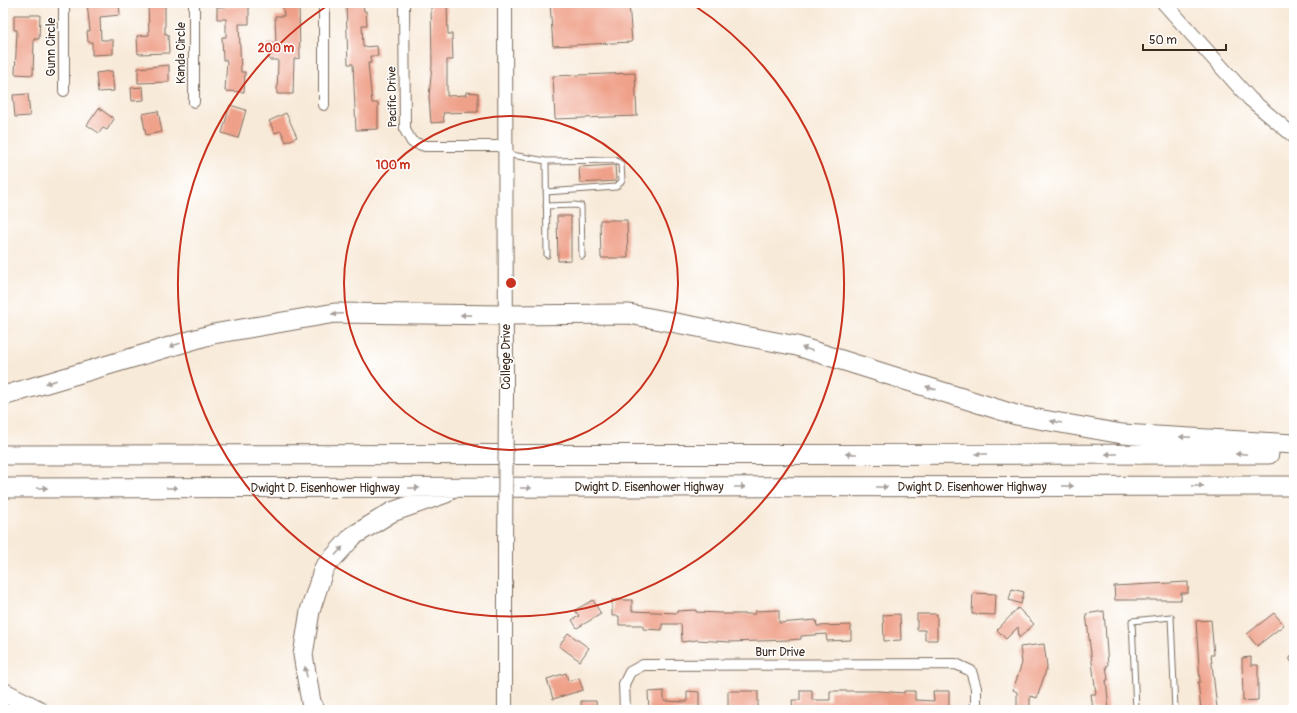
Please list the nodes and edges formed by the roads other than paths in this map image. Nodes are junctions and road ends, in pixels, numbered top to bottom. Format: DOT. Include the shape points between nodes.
graph roads {
  1 [pos="64,3"];
  2 [pos="194,3"];
  3 [pos="324,3"];
  4 [pos="404,3"];
  5 [pos="505,3"];
  6 [pos="1164,3"];
  7 [pos="64,91"];
  8 [pos="194,102"];
  9 [pos="324,105"];
  10 [pos="1294,136"];
  11 [pos="505,150"];
  12 [pos="546,161"];
  13 [pos="546,192"];
  14 [pos="546,206"];
  15 [pos="547,255"];
  16 [pos="582,256"];
  17 [pos="506,316"];
  18 [pos="3,396"];
  19 [pos="1294,444"];
  20 [pos="1294,454"];
  21 [pos="3,455"];
  22 [pos="1294,486"];
  23 [pos="3,488"];
  24 [pos="460,488"];
  25 [pos="3,692"];
  26 [pos="38,710"];
  27 [pos="315,710"];
  28 [pos="505,710"];
  29 [pos="624,710"];
  30 [pos="976,710"];
  31 [pos="1136,710"];
  32 [pos="1175,710"];
  1 -- 7 [label="street, Gunn Circle"];
  2 -- 8 [label="street, Kanda Circle"];
  3 -- 9 [label="street"];
  4 -- 11 [label="street, Pacific Drive" via="405,130 412,142 425,146"];
  5 -- 11 [label="main road, College Drive"];
  6 -- 10 [label="main road" via="1250,99"];
  11 -- 12 [label="lane"];
  11 -- 17 [label="main road, College Drive"];
  12 -- 13 [label="lane"];
  12 -- 13 [label="lane" via="615,160 620,162 622,167 622,181 616,187"];
  13 -- 14 [label="lane"];
  14 -- 15 [label="lane"];
  14 -- 16 [label="lane" via="581,206"];
  17 -- 18 [label="highway, one-way" via="335,313 212,334"];
  19 -- 17 [label="highway, one-way" via="1122,434 1016,416 797,346 629,314"];
  17 -- 28 [label="main road, College Drive, bridge"];
  20 -- 21 [label="highway, one-way"];
  24 -- 22 [label="highway, Dwight D. Eisenhower Highway, one-way"];
  23 -- 24 [label="highway, Dwight D. Eisenhower Highway, one-way"];
  27 -- 24 [label="highway, one-way" via="311,702 303,655 310,611 324,568 352,536 392,512"];
  25 -- 26 [label="highway"];
  29 -- 30 [label="street, Burr Drive" via="624,684 630,672 643,665 956,664 971,671 976,688"];
  31 -- 32 [label="lane" via="1132,621 1171,617"];
}
